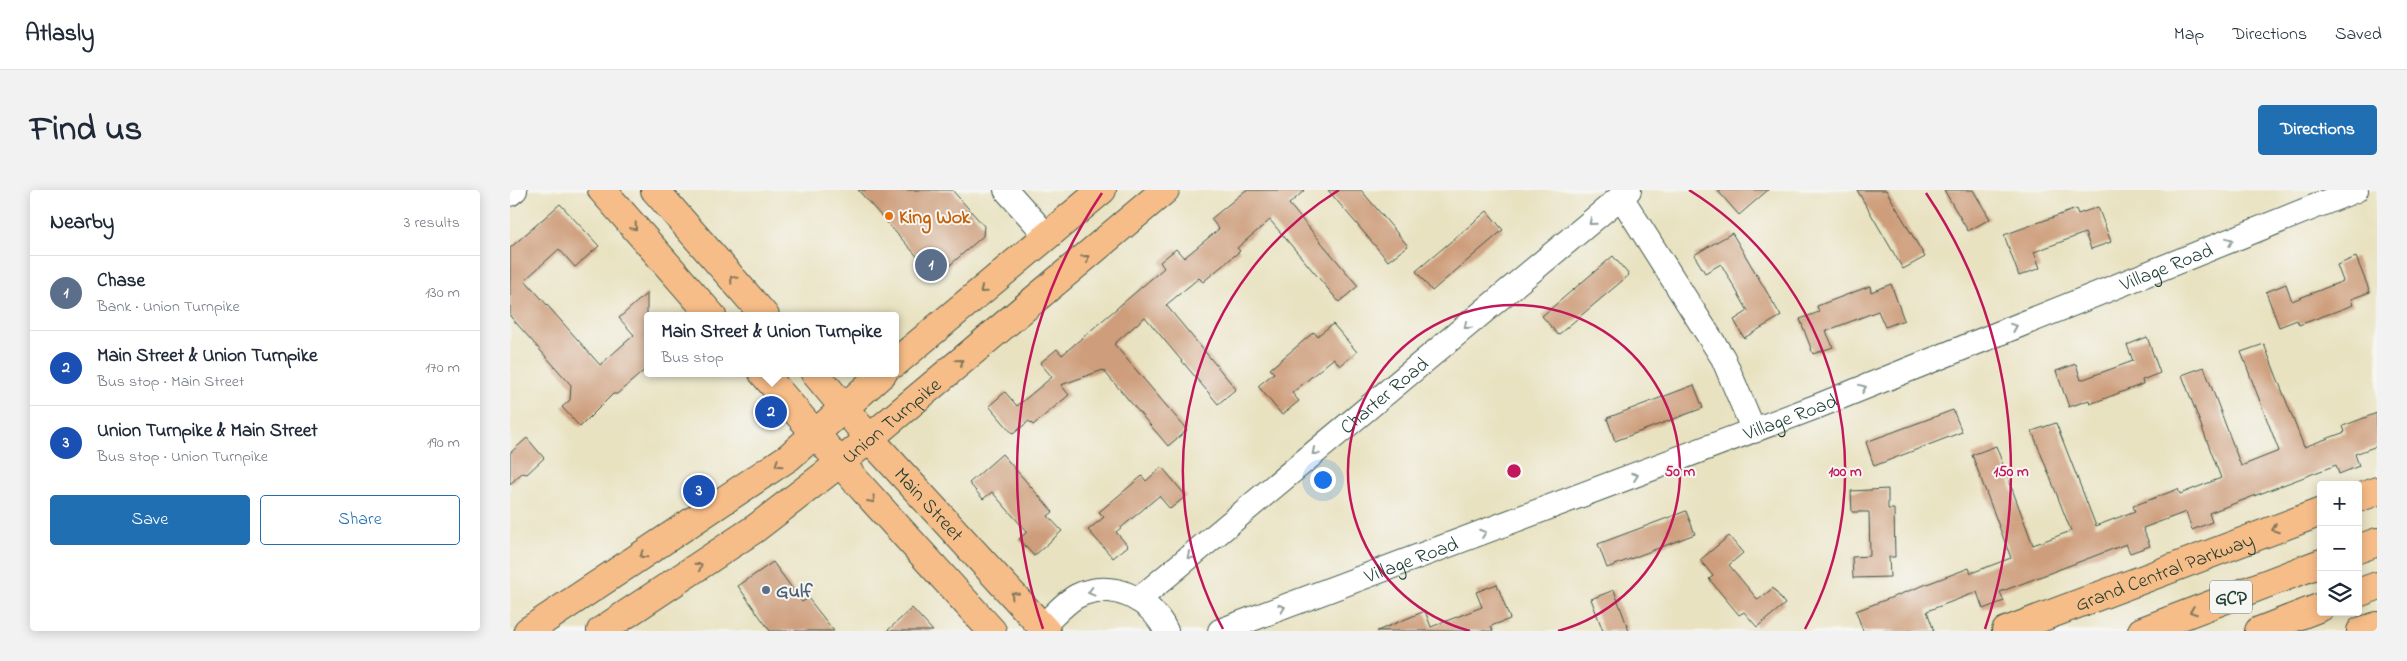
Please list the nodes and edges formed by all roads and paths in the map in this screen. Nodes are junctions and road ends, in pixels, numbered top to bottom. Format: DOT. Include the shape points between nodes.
graph roads {
  1 [pos="515,190"];
  2 [pos="602,190"];
  3 [pos="655,190"];
  4 [pos="1006,190"];
  5 [pos="1102,190"];
  6 [pos="1165,190"];
  7 [pos="2356,190"];
  8 [pos="510,194"];
  9 [pos="1625,194"];
  10 [pos="1047,236"];
  11 [pos="709,312"];
  12 [pos="762,312"];
  13 [pos="899,361"];
  14 [pos="766,377"];
  15 [pos="818,377"];
  16 [pos="878,377"];
  17 [pos="843,406"];
  18 [pos="1754,430"];
  19 [pos="814,432"];
  20 [pos="869,438"];
  21 [pos="840,463"];
  22 [pos="2377,491"];
  23 [pos="2362,497"];
  24 [pos="2317,514"];
  25 [pos="2377,542"];
  26 [pos="2362,548"];
  27 [pos="2317,565"];
  28 [pos="2377,586"];
  29 [pos="2362,592"];
  30 [pos="1138,600"];
  31 [pos="2317,609"];
  32 [pos="2377,626"];
  33 [pos="1044,629"];
  34 [pos="528,631"];
  35 [pos="601,631"];
  36 [pos="992,631"];
  37 [pos="1166,631"];
  38 [pos="1220,631"];
  39 [pos="2006,631"];
  40 [pos="2142,631"];
  41 [pos="2259,631"];
  42 [pos="2361,631"];
  1 -- 8 [label="street"];
  2 -- 11 [label="main road, one-way"];
  12 -- 3 [label="main road, one-way"];
  4 -- 10 [label="street"];
  5 -- 10 [label="main road, Union Turnpike"];
  20 -- 6 [label="main road, Union Turnpike, one-way"];
  18 -- 7 [label="street, Village Road, one-way"];
  9 -- 18 [label="street" via="1723,358"];
  9 -- 30 [label="street, Charter Road, one-way"];
  10 -- 13 [label="main road, Union Turnpike, one-way"];
  14 -- 19 [label="main road, Main Street"];
  15 -- 17 [label="main road, Main Street"];
  16 -- 17 [label="main road, Union Turnpike"];
  17 -- 19 [label="main road, Union Turnpike"];
  17 -- 20 [label="main road, Main Street"];
  38 -- 18 [label="street, Village Road, one-way"];
  19 -- 21 [label="main road, Main Street"];
  19 -- 34 [label="main road, Union Turnpike, one-way" via="789,457"];
  20 -- 21 [label="main road, Union Turnpike"];
  33 -- 20 [label="main road, Main Street, one-way"];
  35 -- 21 [label="main road, Union Turnpike, one-way" via="756,528"];
  21 -- 36 [label="main road, Main Street, one-way"];
  22 -- 23 [label="main road"];
  24 -- 39 [label="main road, Grand Central Parkway, one-way"];
  25 -- 26 [label="main road"];
  27 -- 40 [label="main road, GCP, one-way"];
  28 -- 29 [label="main road"];
  30 -- 33 [label="street, one-way" via="1123,592 1100,590 1077,596"];
  30 -- 37 [label="street" via="1160,619"];
  31 -- 41 [label="main road, GCP"];
  32 -- 42 [label="main road"];
}
